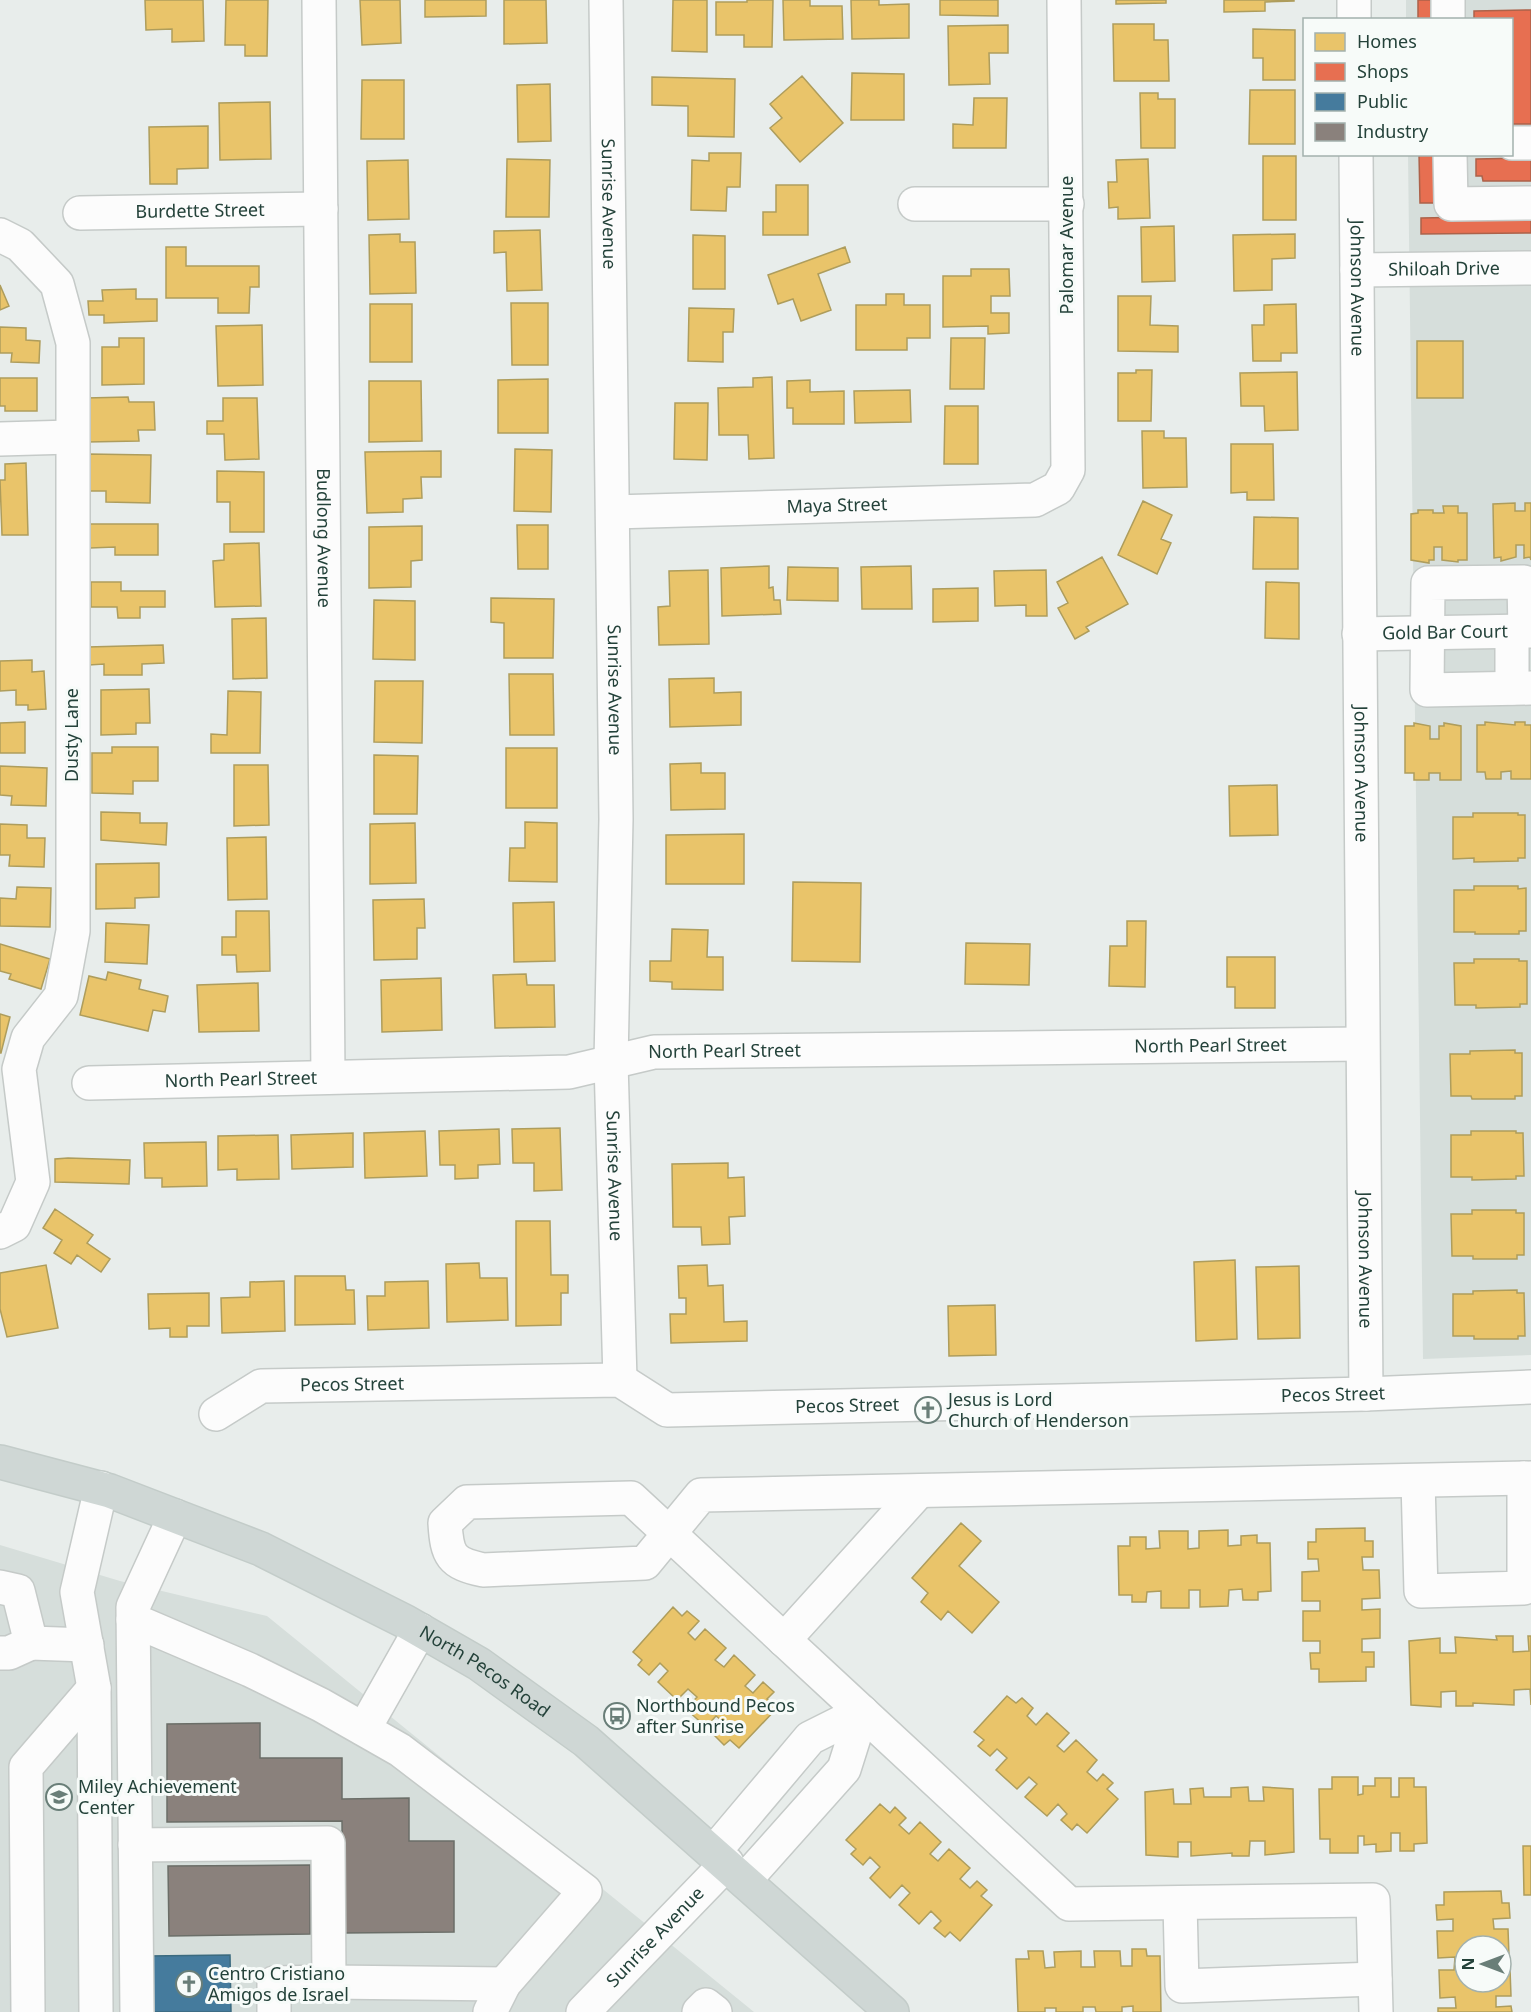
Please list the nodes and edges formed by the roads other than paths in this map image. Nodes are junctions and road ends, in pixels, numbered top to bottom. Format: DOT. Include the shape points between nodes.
graph roads {
  1 [pos="319,0"];
  2 [pos="606,0"];
  3 [pos="1065,0"];
  4 [pos="1354,0"];
  5 [pos="1448,0"];
  6 [pos="1354,18"];
  7 [pos="1448,18"];
  8 [pos="1513,143"];
  9 [pos="1531,143"];
  10 [pos="1356,156"];
  11 [pos="1450,156"];
  12 [pos="1531,203"];
  13 [pos="915,204"];
  14 [pos="1067,204"];
  15 [pos="321,209"];
  16 [pos="80,213"];
  17 [pos="10,240"];
  18 [pos="1531,268"];
  19 [pos="1357,270"];
  20 [pos="71,437"];
  21 [pos="0,439"];
  22 [pos="1058,488"];
  23 [pos="613,512"];
  24 [pos="1523,631"];
  25 [pos="1359,633"];
  26 [pos="1428,633"];
  27 [pos="1522,688"];
  28 [pos="1362,1044"];
  29 [pos="611,1062"];
  30 [pos="328,1077"];
  31 [pos="89,1083"];
  32 [pos="7,1228"];
  33 [pos="620,1380"];
  34 [pos="1531,1387"];
  35 [pos="1366,1394"];
  36 [pos="216,1414"];
  37 [pos="0,1462"];
  38 [pos="1528,1478"];
  39 [pos="1418,1480"];
  40 [pos="101,1488"];
  41 [pos="919,1491"];
  42 [pos="175,1516"];
  43 [pos="669,1533"];
  44 [pos="0,1587"];
  45 [pos="133,1620"];
  46 [pos="420,1630"];
  47 [pos="784,1640"];
  48 [pos="31,1643"];
  49 [pos="87,1645"];
  50 [pos="0,1653"];
  51 [pos="94,1688"];
  52 [pos="862,1712"];
  53 [pos="364,1729"];
  54 [pos="135,1845"];
  55 [pos="728,1865"];
  56 [pos="1180,1903"];
  57 [pos="1375,1979"];
  58 [pos="329,1982"];
  59 [pos="497,1998"];
  60 [pos="28,2012"];
  61 [pos="96,2012"];
  62 [pos="137,2012"];
  63 [pos="274,2012"];
  64 [pos="583,2012"];
  65 [pos="699,2012"];
  66 [pos="715,2012"];
  67 [pos="892,2012"];
  68 [pos="1376,2012"];
  1 -- 15 [label="street, Budlong Avenue"];
  2 -- 23 [label="street, Sunrise Avenue"];
  3 -- 14 [label="street, Palomar Avenue"];
  4 -- 6 [label="street"];
  5 -- 7 [label="street"];
  8 -- 9 [label="street"];
  10 -- 19 [label="street, Johnson Avenue"];
  11 -- 12 [label="street" via="1451,204"];
  13 -- 14 [label="street"];
  14 -- 22 [label="street, Palomar Avenue" via="1068,470"];
  15 -- 16 [label="street, Burdette Street"];
  15 -- 30 [label="street, Budlong Avenue"];
  17 -- 20 [label="street, Dusty Lane" via="57,284 73,343"];
  18 -- 19 [label="street, Shiloah Drive"];
  19 -- 25 [label="street, Johnson Avenue"];
  20 -- 21 [label="street"];
  20 -- 32 [label="street, Dusty Lane" via="73,930 61,996 28,1038 19,1069 33,1182"];
  22 -- 23 [label="street, Maya Street" via="1035,500"];
  23 -- 29 [label="street, Sunrise Avenue" via="616,819"];
  24 -- 26 [label="street, Gold Bar Court"];
  24 -- 26 [label="street" via="1524,582 1428,583"];
  24 -- 27 [label="street"];
  25 -- 26 [label="street, Gold Bar Court"];
  25 -- 28 [label="street, Johnson Avenue"];
  26 -- 27 [label="street" via="1427,690"];
  28 -- 29 [label="street, North Pearl Street" via="654,1052"];
  28 -- 35 [label="street, Johnson Avenue"];
  29 -- 30 [label="street, North Pearl Street" via="569,1072"];
  29 -- 33 [label="street, Sunrise Avenue"];
  30 -- 31 [label="street, North Pearl Street"];
  33 -- 35 [label="street, Pecos Street" via="667,1410"];
  33 -- 36 [label="street, Pecos Street" via="261,1386"];
  34 -- 35 [label="street, Pecos Street"];
  37 -- 40 [label="main road, North Pecos Road"];
  38 -- 39 [label="street"];
  38 -- 39 [label="street" via="1524,1588 1421,1591"];
  39 -- 41 [label="street"];
  40 -- 42 [label="main road, North Pecos Road"];
  40 -- 49 [label="street" via="77,1592"];
  41 -- 43 [label="street" via="701,1495"];
  41 -- 47 [label="street"];
  42 -- 45 [label="street" via="133,1607"];
  42 -- 46 [label="main road, North Pecos Road" via="261,1550"];
  43 -- 43 [label="street" via="631,1498 467,1502 446,1524 447,1549 460,1565 483,1570 645,1563"];
  43 -- 47 [label="street"];
  44 -- 48 [label="street" via="18,1591"];
  45 -- 53 [label="street" via="250,1670"];
  45 -- 54 [label="street"];
  46 -- 53 [label="street"];
  46 -- 55 [label="main road, North Pecos Road" via="479,1664 586,1741"];
  47 -- 52 [label="street"];
  48 -- 49 [label="street"];
  48 -- 50 [label="street"];
  49 -- 51 [label="street"];
  51 -- 60 [label="street" via="26,1767"];
  51 -- 61 [label="street"];
  52 -- 55 [label="street" via="810,1738"];
  52 -- 55 [label="street" via="844,1769"];
  52 -- 56 [label="street" via="1069,1904"];
  53 -- 59 [label="street" via="400,1750 585,1891"];
  54 -- 58 [label="street" via="328,1844"];
  54 -- 62 [label="street"];
  55 -- 64 [label="street, Sunrise Avenue"];
  55 -- 67 [label="main road, North Pecos Road"];
  56 -- 57 [label="street" via="1373,1900"];
  56 -- 57 [label="street" via="1182,1986"];
  57 -- 68 [label="street"];
  58 -- 59 [label="street"];
  58 -- 63 [label="street" via="274,1983"];
  65 -- 66 [label="street" via="706,2005"];
}
